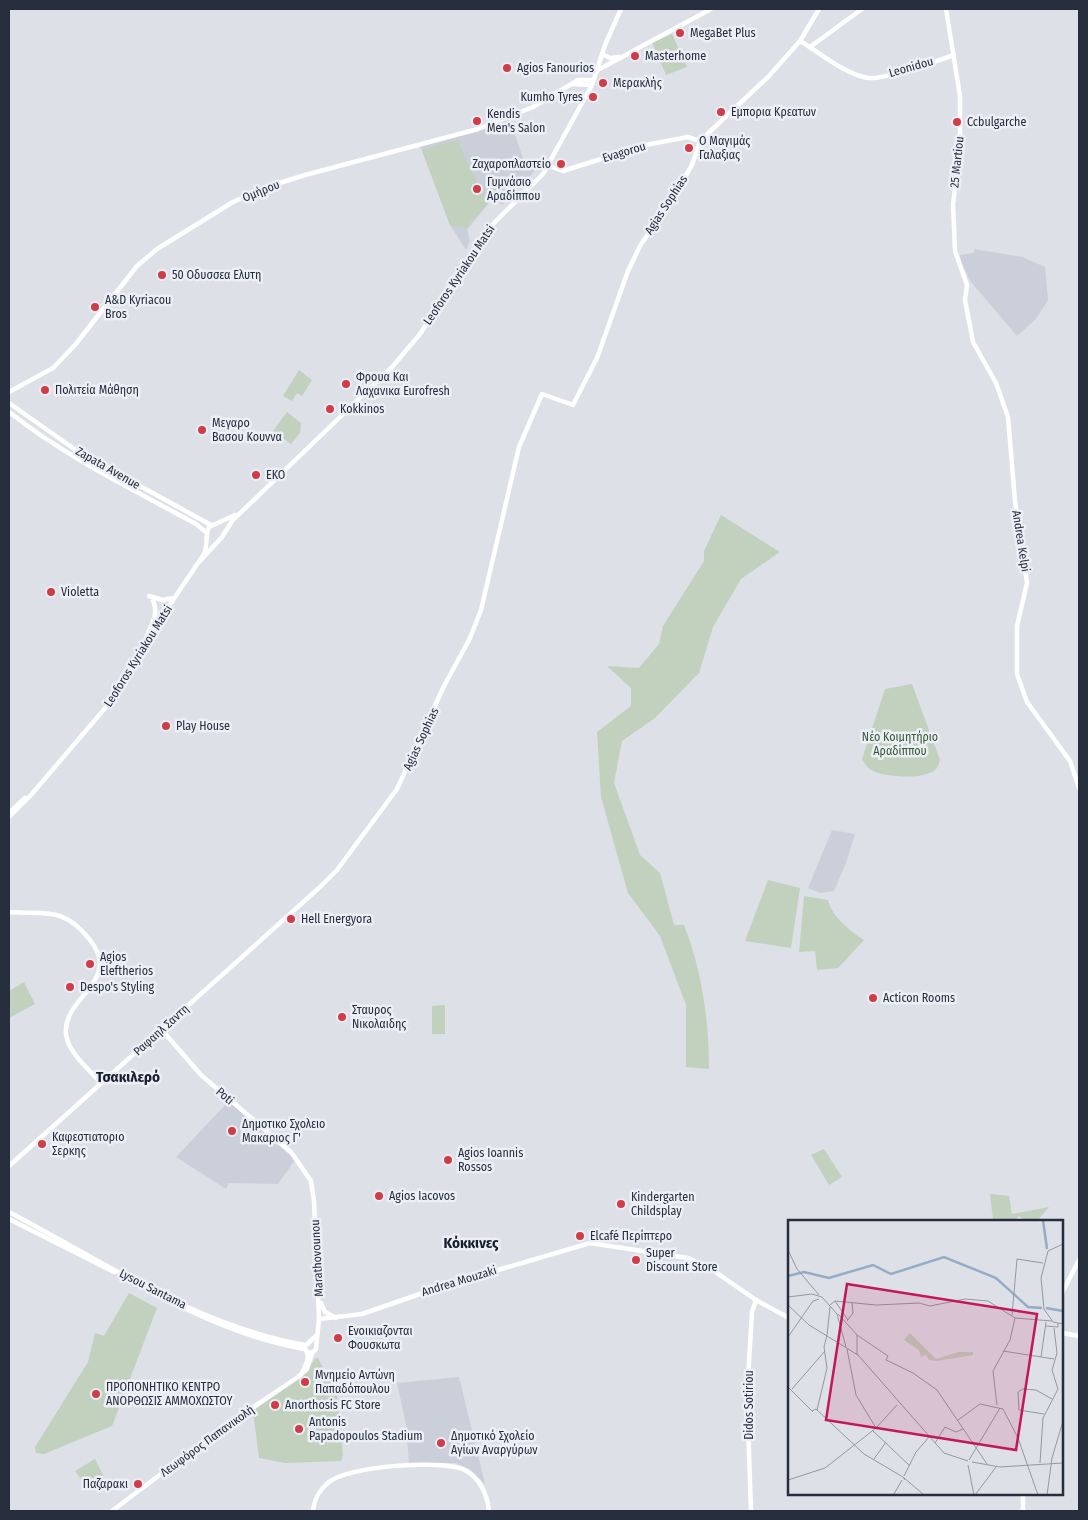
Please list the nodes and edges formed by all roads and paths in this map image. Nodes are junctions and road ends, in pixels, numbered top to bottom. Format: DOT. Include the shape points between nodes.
graph roads {
  1 [pos="621,9"];
  2 [pos="711,9"];
  3 [pos="819,9"];
  4 [pos="862,9"];
  5 [pos="946,9"];
  6 [pos="800,41"];
  7 [pos="810,47"];
  8 [pos="602,54"];
  9 [pos="625,54"];
  10 [pos="954,55"];
  11 [pos="596,71"];
  12 [pos="592,82"];
  13 [pos="700,141"];
  14 [pos="549,166"];
  15 [pos="967,285"];
  16 [pos="9,392"];
  17 [pos="9,404"];
  18 [pos="9,412"];
  19 [pos="247,507"];
  20 [pos="213,525"];
  21 [pos="223,533"];
  22 [pos="207,535"];
  23 [pos="219,540"];
  24 [pos="200,560"];
  25 [pos="149,596"];
  26 [pos="174,598"];
  27 [pos="153,601"];
  28 [pos="143,650"];
  29 [pos="52,770"];
  30 [pos="1079,788"];
  31 [pos="9,812"];
  32 [pos="9,817"];
  33 [pos="9,912"];
  34 [pos="268,934"];
  35 [pos="162,1030"];
  36 [pos="102,1083"];
  37 [pos="9,1166"];
  38 [pos="310,1181"];
  39 [pos="9,1212"];
  40 [pos="9,1220"];
  41 [pos="1079,1260"];
  42 [pos="1063,1291"];
  43 [pos="319,1293"];
  44 [pos="756,1300"];
  45 [pos="788,1317"];
  46 [pos="337,1318"];
  47 [pos="319,1319"];
  48 [pos="1063,1333"];
  49 [pos="1079,1336"];
  50 [pos="309,1347"];
  51 [pos="1023,1495"];
  52 [pos="112,1511"];
  53 [pos="313,1511"];
  54 [pos="488,1511"];
  55 [pos="751,1511"];
  56 [pos="1024,1511"];
  1 -- 8 [label="street, Leoforos Kyriakou Matsi"];
  2 -- 9 [label="street"];
  3 -- 6 [label="street, Agias Sophias"];
  4 -- 7 [label="street"];
  5 -- 10 [label="street, 25 Martiou"];
  6 -- 7 [label="street"];
  6 -- 13 [label="street, Agias Sophias" via="751,96"];
  7 -- 10 [label="street, Leonidou" via="843,68 868,78"];
  8 -- 9 [label="street" via="610,58"];
  8 -- 11 [label="street, Leoforos Kyriakou Matsi"];
  9 -- 11 [label="street"];
  10 -- 15 [label="street, 25 Martiou" via="961,114 953,226 955,251"];
  11 -- 12 [label="street, Leoforos Kyriakou Matsi"];
  12 -- 14 [label="street, Leoforos Kyriakou Matsi"];
  12 -- 16 [label="street, Ομήρου" via="570,84 534,107 478,129 303,175 233,202 157,249 137,266 54,368"];
  13 -- 14 [label="street, Evagorou" via="688,137 645,145 563,171"];
  13 -- 34 [label="street, Agias Sophias" via="692,165 640,246 597,358 573,405 542,394 519,447 477,621 398,789 338,870"];
  14 -- 19 [label="street, Leoforos Kyriakou Matsi" via="540,179 494,223 420,334 393,366"];
  15 -- 30 [label="street, Andrea Kelpi" via="965,300 973,342 1002,398 1011,433 1015,501 1027,583 1017,626 1016,674 1027,702 1070,761"];
  17 -- 20 [label="street, Zapata Avenue" via="80,453"];
  18 -- 22 [label="street, Zapata Avenue" via="80,460 196,524"];
  19 -- 20 [label="street, Leoforos Kyriakou Matsi"];
  19 -- 21 [label="street, Leoforos Kyriakou Matsi"];
  20 -- 21 [label="street" via="221,527"];
  20 -- 22 [label="street, Leoforos Kyriakou Matsi"];
  21 -- 23 [label="street, Leoforos Kyriakou Matsi"];
  22 -- 23 [label="street" via="213,541"];
  22 -- 24 [label="street, Leoforos Kyriakou Matsi" via="207,547"];
  23 -- 24 [label="street, Leoforos Kyriakou Matsi"];
  24 -- 26 [label="street, Leoforos Kyriakou Matsi"];
  25 -- 26 [label="street" via="162,600"];
  26 -- 28 [label="street, Leoforos Kyriakou Matsi"];
  27 -- 28 [label="street" via="156,614 145,636"];
  28 -- 29 [label="street, Leoforos Kyriakou Matsi" via="112,700"];
  29 -- 31 [label="street, Leoforos Kyriakou Matsi"];
  29 -- 32 [label="street, Leoforos Kyriakou Matsi"];
  33 -- 36 [label="street" via="63,915 89,938 98,952 101,961 99,971 71,1014 66,1030 71,1047"];
  34 -- 35 [label="street, Ραφαηλ Σαντη"];
  35 -- 36 [label="street, Ραφαηλ Σαντη"];
  35 -- 38 [label="street, Poti" via="201,1075 291,1152"];
  36 -- 37 [label="street, Ραφαηλ Σαντη"];
  38 -- 43 [label="street, Marathovounou"];
  39 -- 50 [label="street, Lysou Santama" via="211,1318 262,1337"];
  40 -- 50 [label="street, Lysou Santama" via="207,1320 262,1340"];
  41 -- 42 [label="street"];
  43 -- 46 [label="street" via="324,1310"];
  43 -- 47 [label="street, Marathovounou"];
  44 -- 45 [label="street, Andrea Mouzaki"];
  44 -- 46 [label="street, Andrea Mouzaki" via="711,1269 688,1258 587,1243 362,1314"];
  44 -- 55 [label="street, Didos Sotiriou" via="752,1312 747,1394"];
  46 -- 47 [label="street, Andrea Mouzaki"];
  47 -- 50 [label="street, Marathovounou" via="317,1335"];
  48 -- 49 [label="street"];
  50 -- 52 [label="street, Λεωφόρος Παπανικολή" via="311,1363 303,1372"];
  51 -- 56 [label="street"];
  53 -- 54 [label="street" via="322,1488 338,1476 367,1469 444,1464 461,1468 473,1476 485,1492"];
}
